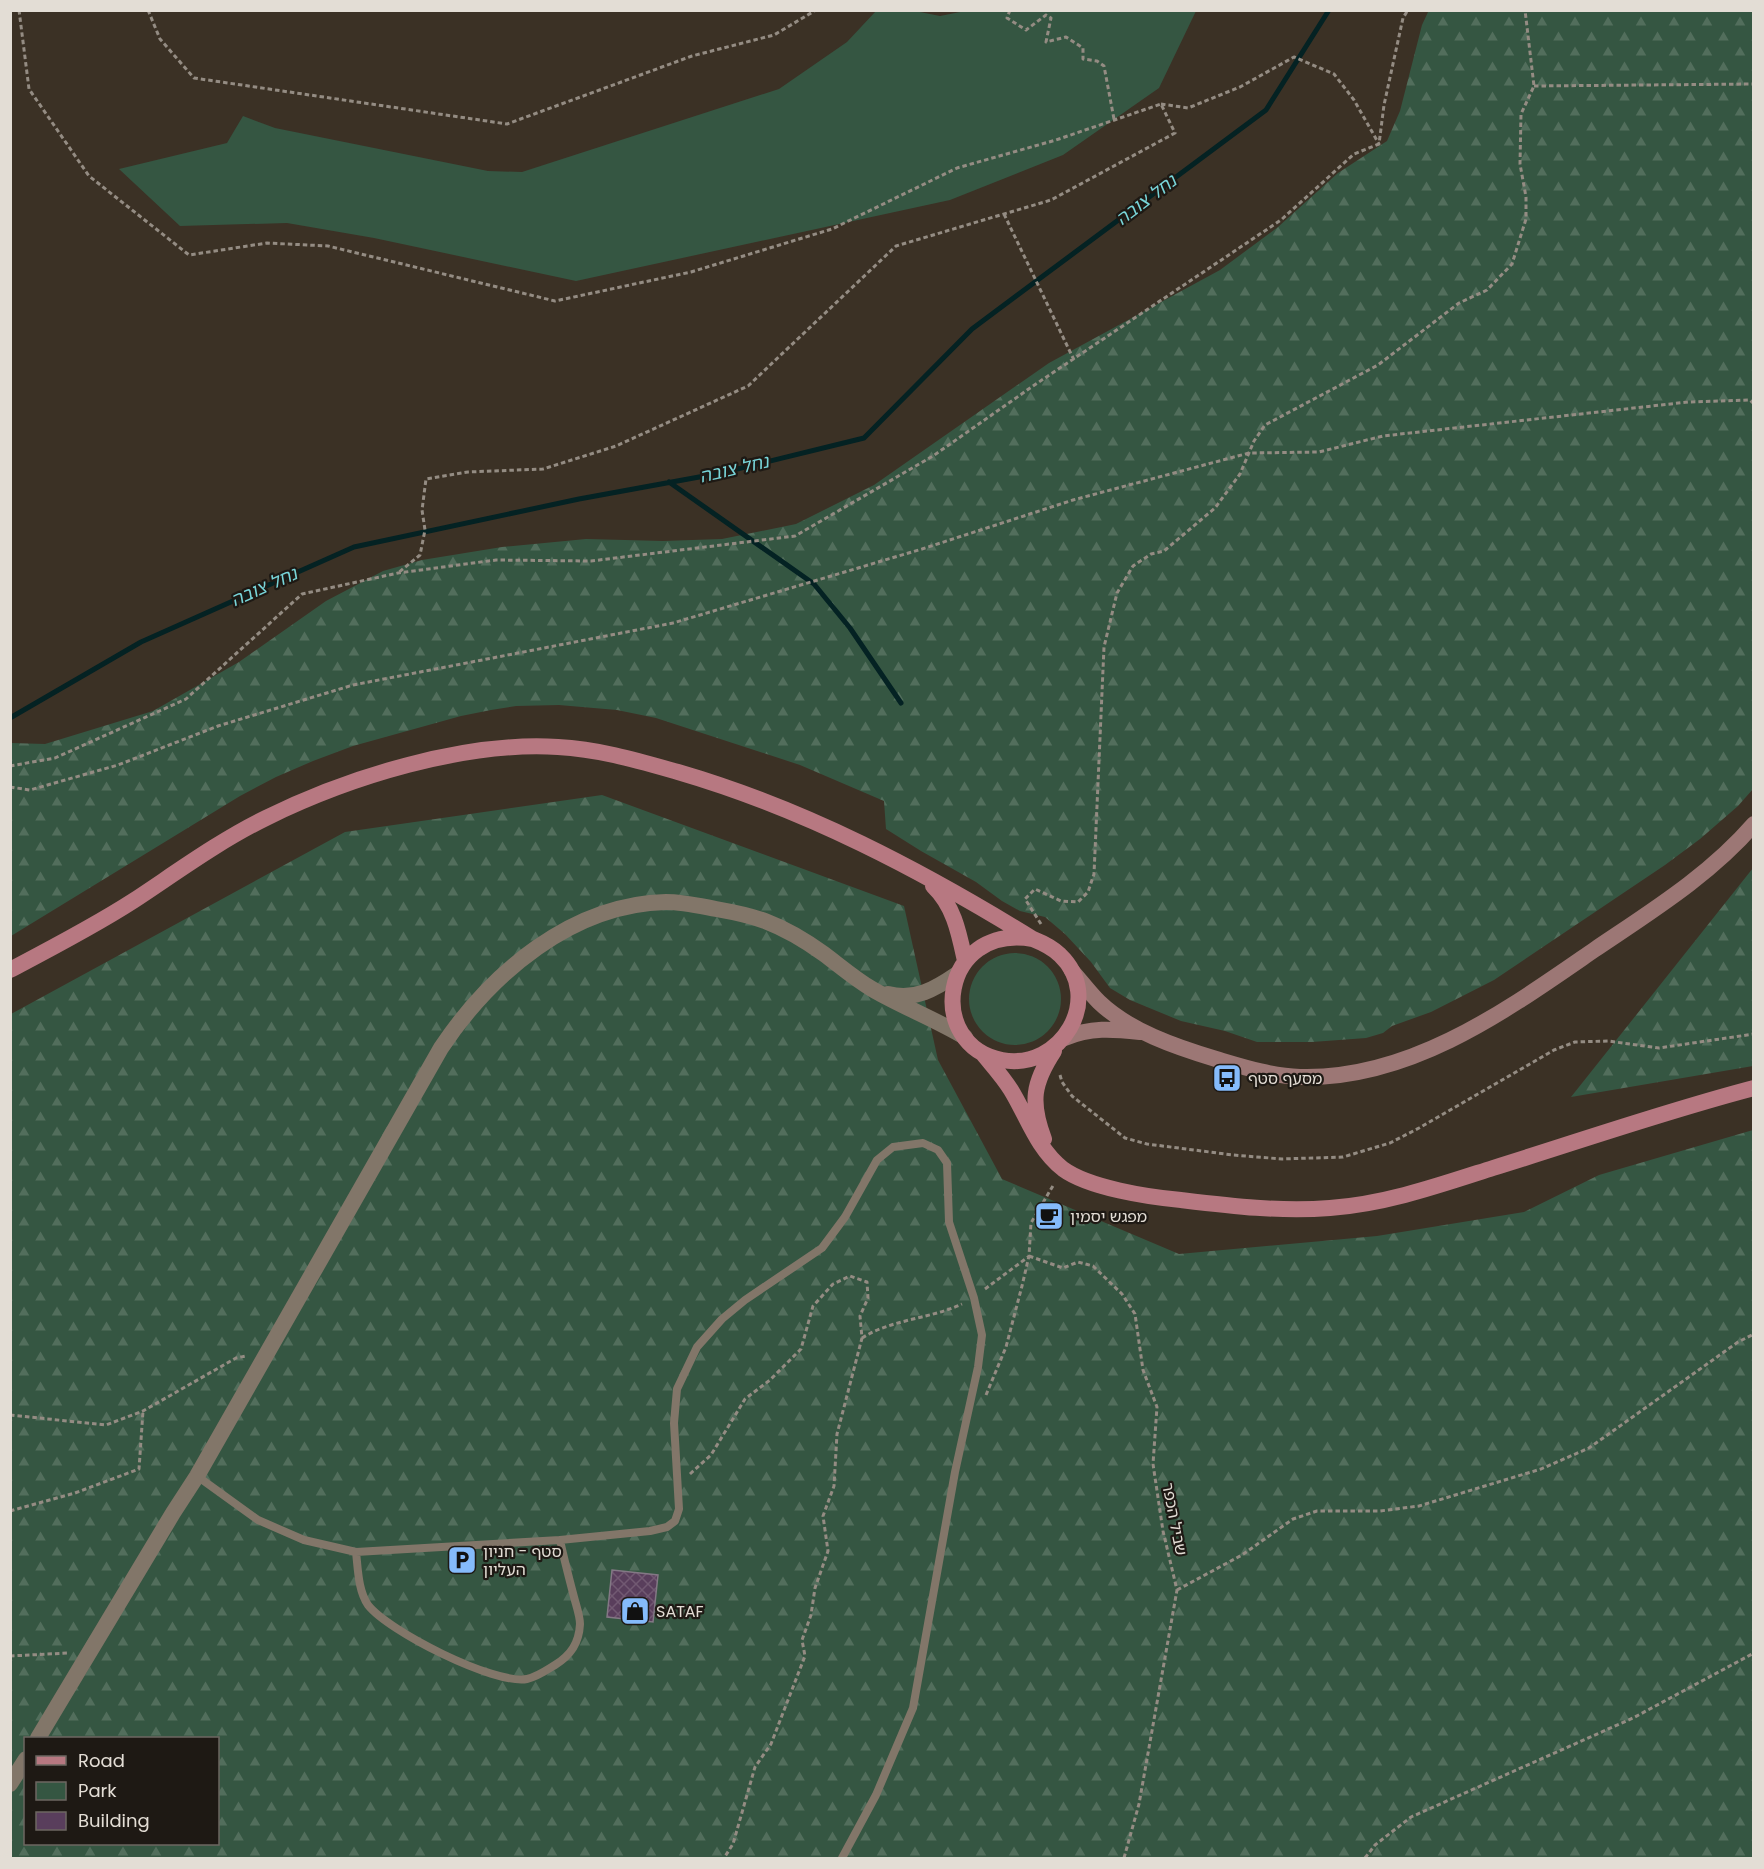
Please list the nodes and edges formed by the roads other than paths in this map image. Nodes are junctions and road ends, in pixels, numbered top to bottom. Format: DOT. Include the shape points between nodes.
graph roads {
  1 [pos="1754,824"];
  2 [pos="913,870"];
  3 [pos="1040,942"];
  4 [pos="961,968"];
  5 [pos="10,969"];
  6 [pos="1072,971"];
  7 [pos="865,985"];
  8 [pos="1147,1033"];
  9 [pos="965,1037"];
  10 [pos="1061,1041"];
  11 [pos="982,1052"];
  12 [pos="1754,1088"];
  13 [pos="1049,1154"];
  14 [pos="197,1476"];
  15 [pos="560,1539"];
  16 [pos="356,1552"];
  17 [pos="39,1737"];
  18 [pos="24,1762"];
  19 [pos="10,1784"];
  20 [pos="842,1858"];
  1 -- 8 [label="main road" via="1683,890 1532,993 1422,1053 1381,1067 1299,1077 1257,1071"];
  2 -- 3 [label="main road"];
  2 -- 4 [label="main road" via="946,902 958,929"];
  2 -- 5 [label="main road" via="795,813 698,778 586,750 501,748 380,774 268,817 213,847 130,903"];
  3 -- 4 [label="main road" via="1003,937 975,950"];
  3 -- 6 [label="main road" via="1062,956"];
  4 -- 7 [label="street" via="936,988 921,994 879,992"];
  4 -- 9 [label="main road" via="952,990 957,1023"];
  6 -- 8 [label="main road" via="1115,1015"];
  6 -- 10 [label="main road" via="1078,1006 1074,1023"];
  7 -- 9 [label="street"];
  7 -- 14 [label="street" via="782,928 747,915 668,902 621,908 584,921 523,958 490,986 441,1048"];
  8 -- 10 [label="main road" via="1098,1029 1080,1031"];
  9 -- 11 [label="main road"];
  10 -- 11 [label="main road" via="1041,1056 1021,1061 1001,1060"];
  10 -- 13 [label="main road" via="1040,1072 1035,1091 1039,1125"];
  11 -- 13 [label="main road" via="1010,1088 1026,1121"];
  12 -- 13 [label="main road" via="1421,1191 1331,1208 1265,1210 1153,1197 1082,1178 1063,1168"];
  14 -- 16 [label="lane" via="258,1520 304,1540"];
  14 -- 17 [label="street"];
  15 -- 16 [label="lane"];
  15 -- 16 [label="lane" via="580,1622 576,1644 566,1658 526,1679 480,1671 392,1625 368,1604 359,1581"];
  15 -- 20 [label="lane" via="650,1532 675,1521 679,1509 674,1423 677,1389 697,1347 738,1306 822,1248 845,1217 876,1160 893,1147 923,1143 938,1150 947,1163 949,1222 982,1335 978,1367 955,1472 914,1708 876,1795"];
  18 -- 19 [label="street"];
}
